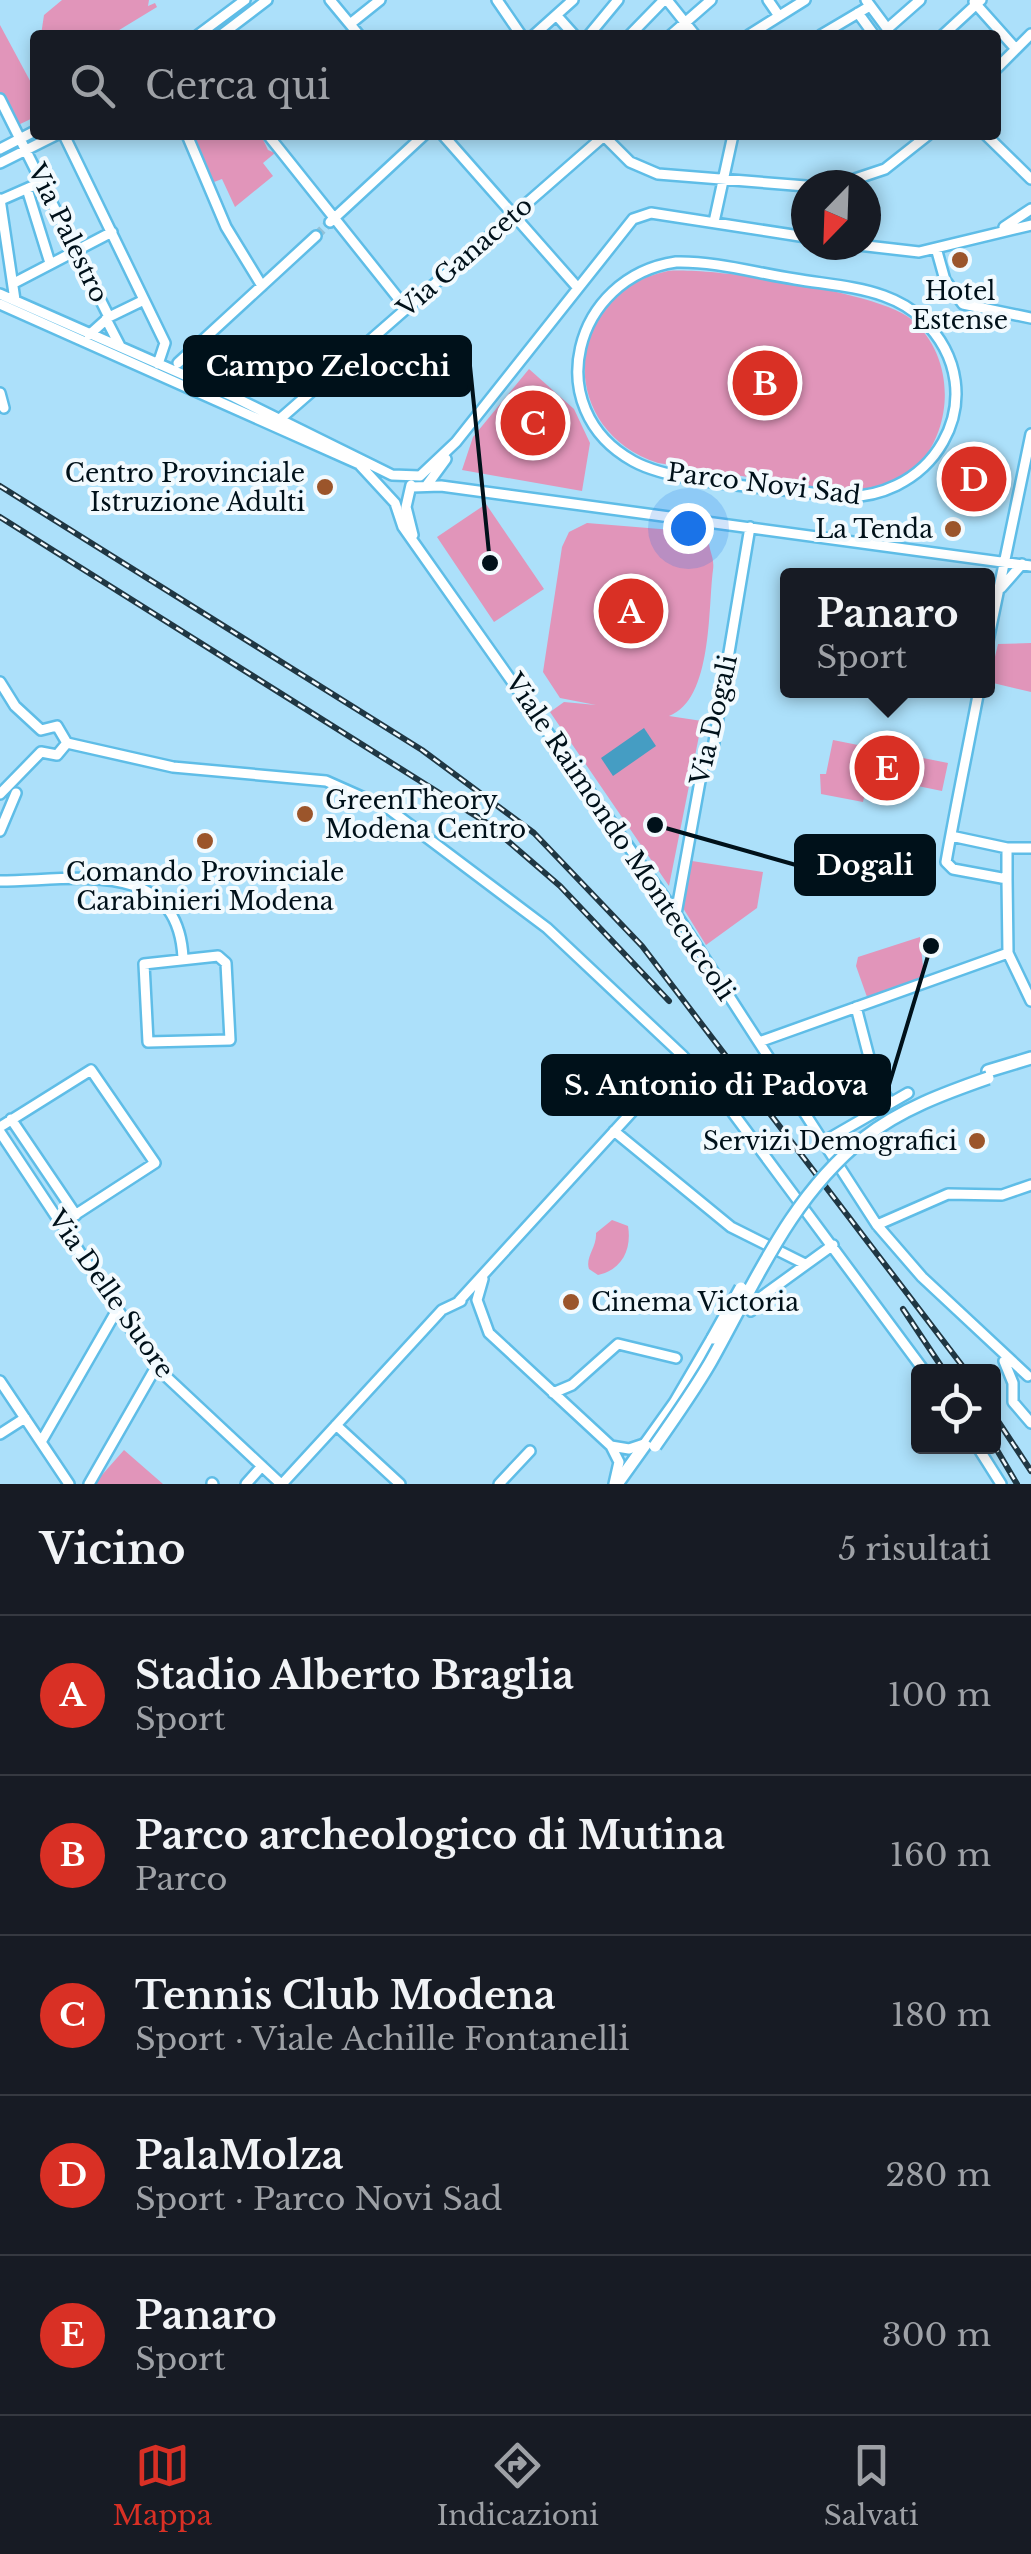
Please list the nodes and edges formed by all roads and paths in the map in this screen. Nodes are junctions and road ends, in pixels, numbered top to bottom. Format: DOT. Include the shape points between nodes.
graph roads {
  1 [pos="245,0"];
  2 [pos="267,0"];
  3 [pos="330,0"];
  4 [pos="380,0"];
  5 [pos="497,0"];
  6 [pos="573,0"];
  7 [pos="618,0"];
  8 [pos="666,0"];
  9 [pos="712,0"];
  10 [pos="768,0"];
  11 [pos="805,0"];
  12 [pos="920,0"];
  13 [pos="977,2"];
  14 [pos="868,3"];
  15 [pos="858,13"];
  16 [pos="556,16"];
  17 [pos="779,16"];
  18 [pos="686,22"];
  19 [pos="350,24"];
  20 [pos="205,30"];
  21 [pos="228,30"];
  22 [pos="355,30"];
  23 [pos="518,30"];
  24 [pos="540,30"];
  25 [pos="569,30"];
  26 [pos="593,30"];
  27 [pos="635,30"];
  28 [pos="677,30"];
  29 [pos="692,30"];
  30 [pos="758,30"];
  31 [pos="829,30"];
  32 [pos="870,30"];
  33 [pos="888,30"];
  34 [pos="892,30"];
  35 [pos="948,30"];
  36 [pos="1000,30"];
  37 [pos="1001,31"];
  38 [pos="1031,34"];
  39 [pos="1016,49"];
  40 [pos="1001,65"];
  41 [pos="0,100"];
  42 [pos="30,133"];
  43 [pos="21,138"];
  44 [pos="46,140"];
  45 [pos="66,140"];
  46 [pos="188,140"];
  47 [pos="272,140"];
  48 [pos="419,140"];
  49 [pos="447,140"];
  50 [pos="598,140"];
  51 [pos="609,140"];
  52 [pos="732,140"];
  53 [pos="921,140"];
  54 [pos="991,140"];
  55 [pos="0,149"];
  56 [pos="27,150"];
  57 [pos="0,163"];
  58 [pos="881,170"];
  59 [pos="1030,178"];
  60 [pos="725,181"];
  61 [pos="42,182"];
  62 [pos="791,185"];
  63 [pos="27,190"];
  64 [pos="0,200"];
  65 [pos="1031,209"];
  66 [pos="512,216"];
  67 [pos="333,220"];
  68 [pos="714,222"];
  69 [pos="1031,225"];
  70 [pos="997,231"];
  71 [pos="112,232"];
  72 [pos="791,234"];
  73 [pos="3,235"];
  74 [pos="316,236"];
  75 [pos="881,248"];
  76 [pos="936,248"];
  77 [pos="76,250"];
  78 [pos="50,264"];
  79 [pos="708,265"];
  80 [pos="16,282"];
  81 [pos="262,286"];
  82 [pos="578,288"];
  83 [pos="0,294"];
  84 [pos="15,300"];
  85 [pos="144,300"];
  86 [pos="0,304"];
  87 [pos="406,308"];
  88 [pos="107,318"];
  89 [pos="1031,318"];
  90 [pos="87,337"];
  91 [pos="120,346"];
  92 [pos="178,363"];
  93 [pos="158,364"];
  94 [pos="0,393"];
  95 [pos="4,408"];
  96 [pos="280,418"];
  97 [pos="1031,434"];
  98 [pos="456,442"];
  99 [pos="392,474"];
  100 [pos="406,476"];
  101 [pos="427,485"];
  102 [pos="412,487"];
  103 [pos="382,490"];
  104 [pos="407,499"];
  105 [pos="394,502"];
  106 [pos="750,526"];
  107 [pos="413,535"];
  108 [pos="1004,562"];
  109 [pos="1026,565"];
  110 [pos="996,598"];
  111 [pos="995,603"];
  112 [pos="0,682"];
  113 [pos="976,698"];
  114 [pos="41,730"];
  115 [pos="67,743"];
  116 [pos="42,752"];
  117 [pos="16,793"];
  118 [pos="0,794"];
  119 [pos="0,830"];
  120 [pos="950,836"];
  121 [pos="1007,848"];
  122 [pos="1031,848"];
  123 [pos="1006,879"];
  124 [pos="0,881"];
  125 [pos="676,914"];
  126 [pos="1008,954"];
  127 [pos="182,958"];
  128 [pos="1031,1001"];
  129 [pos="856,1007"];
  130 [pos="758,1042"];
  131 [pos="683,1056"];
  132 [pos="1031,1058"];
  133 [pos="1031,1066"];
  134 [pos="988,1074"];
  135 [pos="908,1093"];
  136 [pos="888,1101"];
  137 [pos="11,1119"];
  138 [pos="0,1130"];
  139 [pos="614,1131"];
  140 [pos="823,1142"];
  141 [pos="1031,1184"];
  142 [pos="76,1215"];
  143 [pos="61,1224"];
  144 [pos="877,1225"];
  145 [pos="833,1245"];
  146 [pos="805,1264"];
  147 [pos="488,1268"];
  148 [pos="477,1300"];
  149 [pos="459,1301"];
  150 [pos="117,1310"];
  151 [pos="751,1311"];
  152 [pos="995,1346"];
  153 [pos="676,1358"];
  154 [pos="918,1364"];
  155 [pos="156,1367"];
  156 [pos="1030,1376"];
  157 [pos="0,1381"];
  158 [pos="572,1386"];
  159 [pos="1013,1390"];
  160 [pos="553,1393"];
  161 [pos="568,1407"];
  162 [pos="1018,1410"];
  163 [pos="1031,1415"];
  164 [pos="25,1418"];
  165 [pos="1031,1424"];
  166 [pos="336,1425"];
  167 [pos="0,1434"];
  168 [pos="41,1442"];
  169 [pos="652,1444"];
  170 [pos="611,1446"];
  171 [pos="530,1451"];
  172 [pos="982,1454"];
  173 [pos="262,1466"];
  174 [pos="69,1484"];
  175 [pos="89,1484"];
  176 [pos="246,1484"];
  177 [pos="282,1484"];
  178 [pos="400,1484"];
  179 [pos="499,1484"];
  180 [pos="615,1484"];
  181 [pos="626,1484"];
  182 [pos="1001,1484"];
  1 -- 20 [label="street"];
  2 -- 21 [label="street"];
  3 -- 19 [label="street"];
  4 -- 19 [label="street"];
  5 -- 23 [label="street"];
  6 -- 16 [label="street"];
  7 -- 26 [label="street"];
  8 -- 18 [label="street"];
  8 -- 27 [label="street"];
  9 -- 18 [label="street"];
  10 -- 17 [label="street"];
  11 -- 17 [label="street"];
  12 -- 34 [label="street"];
  13 -- 35 [label="street"];
  13 -- 36 [label="street"];
  14 -- 15 [label="street"];
  14 -- 33 [label="street"];
  15 -- 31 [label="street"];
  15 -- 32 [label="street"];
  16 -- 24 [label="street"];
  16 -- 25 [label="street"];
  17 -- 30 [label="street"];
  18 -- 28 [label="street"];
  18 -- 29 [label="street"];
  19 -- 22 [label="street"];
  37 -- 39 [label="street"];
  38 -- 39 [label="street"];
  39 -- 40 [label="street"];
  41 -- 43 [label="street, Via Palestro"];
  42 -- 43 [label="street"];
  43 -- 55 [label="street"];
  43 -- 56 [label="street, Via Palestro"];
  44 -- 56 [label="street"];
  45 -- 71 [label="street"];
  46 -- 81 [label="street"];
  47 -- 67 [label="street"];
  48 -- 67 [label="street"];
  49 -- 66 [label="street"];
  50 -- 66 [label="street, Via Ganaceto"];
  51 -- 60 [label="street" via="652,173"];
  52 -- 60 [label="street"];
  53 -- 58 [label="street"];
  54 -- 59 [label="street"];
  56 -- 57 [label="street"];
  56 -- 61 [label="street, Via Palestro"];
  60 -- 62 [label="street"];
  60 -- 68 [label="street"];
  61 -- 63 [label="street"];
  61 -- 77 [label="street, Via Palestro"];
  63 -- 64 [label="street"];
  63 -- 78 [label="street"];
  64 -- 73 [label="street"];
  65 -- 70 [label="street"];
  66 -- 82 [label="street"];
  66 -- 87 [label="street, Via Ganaceto"];
  67 -- 87 [label="street"];
  68 -- 72 [label="street"];
  68 -- 82 [label="street" via="651,213 633,219"];
  69 -- 70 [label="street"];
  70 -- 76 [label="street"];
  71 -- 77 [label="street"];
  71 -- 85 [label="street"];
  73 -- 84 [label="street"];
  74 -- 81 [label="street"];
  75 -- 76 [label="street"];
  76 -- 89 [label="street" via="959,301"];
  77 -- 78 [label="street"];
  77 -- 88 [label="street, Via Palestro"];
  78 -- 80 [label="street"];
  79 -- 79 [label="street, Parco Novi Sad" via="873,292 921,318 946,353 954,394 946,434 922,470 890,492 852,499 663,472 609,443 591,420 579,382 590,320 610,292 639,272 676,262"];
  81 -- 92 [label="street"];
  82 -- 98 [label="street"];
  83 -- 84 [label="street"];
  84 -- 90 [label="street"];
  85 -- 88 [label="street"];
  85 -- 93 [label="street" via="166,346"];
  86 -- 90 [label="street"];
  87 -- 96 [label="street, Via Ganaceto"];
  88 -- 90 [label="street"];
  88 -- 91 [label="street, Via Palestro"];
  90 -- 91 [label="street"];
  90 -- 103 [label="street" via="359,464"];
  91 -- 93 [label="street"];
  93 -- 96 [label="street"];
  94 -- 95 [label="street"];
  96 -- 99 [label="street"];
  97 -- 108 [label="street"];
  98 -- 100 [label="street" via="425,474"];
  98 -- 101 [label="street"];
  99 -- 100 [label="street"];
  99 -- 103 [label="street"];
  100 -- 102 [label="street"];
  101 -- 102 [label="street"];
  101 -- 106 [label="street"];
  102 -- 104 [label="street"];
  103 -- 105 [label="street"];
  104 -- 105 [label="street"];
  104 -- 107 [label="street, Viale Raimondo Montecuccoli"];
  105 -- 107 [label="street, Viale Raimondo Montecuccoli"];
  106 -- 108 [label="street"];
  106 -- 125 [label="street, Via Dogali" via="714,748 702,770"];
  107 -- 125 [label="street, Viale Raimondo Montecuccoli"];
  108 -- 109 [label="street"];
  108 -- 110 [label="street"];
  109 -- 110 [label="street" via="1008,576"];
  110 -- 111 [label="street"];
  112 -- 114 [label="street"];
  113 -- 120 [label="street"];
  114 -- 115 [label="street" via="57,726"];
  114 -- 116 [label="street" via="36,741"];
  115 -- 116 [label="street" via="57,755"];
  115 -- 131 [label="street" via="186,769 326,781 368,797 547,928"];
  116 -- 118 [label="street"];
  117 -- 119 [label="street"];
  120 -- 121 [label="street"];
  120 -- 123 [label="street" via="948,868"];
  121 -- 122 [label="street"];
  121 -- 123 [label="street"];
  123 -- 126 [label="street"];
  124 -- 127 [label="street" via="146,888 172,912"];
  125 -- 130 [label="street, Viale Raimondo Montecuccoli"];
  126 -- 128 [label="street"];
  126 -- 129 [label="street"];
  127 -- 127 [label="street" via="142,967 147,1040 230,1040 224,960"];
  129 -- 130 [label="street"];
  129 -- 136 [label="street" via="867,1065"];
  130 -- 140 [label="street, Viale Raimondo Montecuccoli"];
  131 -- 139 [label="street"];
  131 -- 145 [label="street"];
  132 -- 134 [label="main road"];
  133 -- 134 [label="main road"];
  134 -- 169 [label="main road, bridge" via="948,1084 886,1116 820,1172 775,1227"];
  135 -- 136 [label="street"];
  136 -- 140 [label="street"];
  137 -- 138 [label="street"];
  137 -- 142 [label="street"];
  137 -- 142 [label="street" via="91,1070 150,1154 155,1162"];
  138 -- 143 [label="street, Via Delle Suore"];
  139 -- 146 [label="street" via="731,1227"];
  139 -- 147 [label="street"];
  140 -- 144 [label="street, Viale Raimondo Montecuccoli"];
  141 -- 144 [label="street" via="1002,1195 948,1194"];
  142 -- 143 [label="street"];
  143 -- 150 [label="street, Via Delle Suore"];
  144 -- 152 [label="street, Viale Raimondo Montecuccoli"];
  145 -- 146 [label="street"];
  145 -- 154 [label="street"];
  146 -- 151 [label="street" via="756,1300"];
  147 -- 148 [label="street"];
  147 -- 149 [label="street"];
  148 -- 149 [label="street"];
  148 -- 160 [label="street" via="489,1334"];
  149 -- 166 [label="street" via="442,1310"];
  150 -- 155 [label="street, Via Delle Suore"];
  150 -- 168 [label="street"];
  152 -- 156 [label="street, Viale Raimondo Montecuccoli"];
  152 -- 159 [label="street"];
  153 -- 158 [label="street" via="618,1344"];
  155 -- 173 [label="street, Via Delle Suore"];
  155 -- 175 [label="street"];
  156 -- 159 [label="street"];
  157 -- 164 [label="street"];
  158 -- 160 [label="street"];
  158 -- 161 [label="street"];
  159 -- 162 [label="street"];
  160 -- 161 [label="street"];
  161 -- 170 [label="street"];
  162 -- 163 [label="street"];
  162 -- 165 [label="street"];
  164 -- 167 [label="street"];
  164 -- 168 [label="street"];
  166 -- 177 [label="street"];
  166 -- 178 [label="street"];
  168 -- 174 [label="street"];
  169 -- 170 [label="street"];
  169 -- 180 [label="main road"];
  169 -- 181 [label="main road"];
  170 -- 180 [label="street" via="620,1462"];
  171 -- 179 [label="street"];
  172 -- 182 [label="street"];
  173 -- 176 [label="street"];
  173 -- 177 [label="street, Via Delle Suore"];
}
